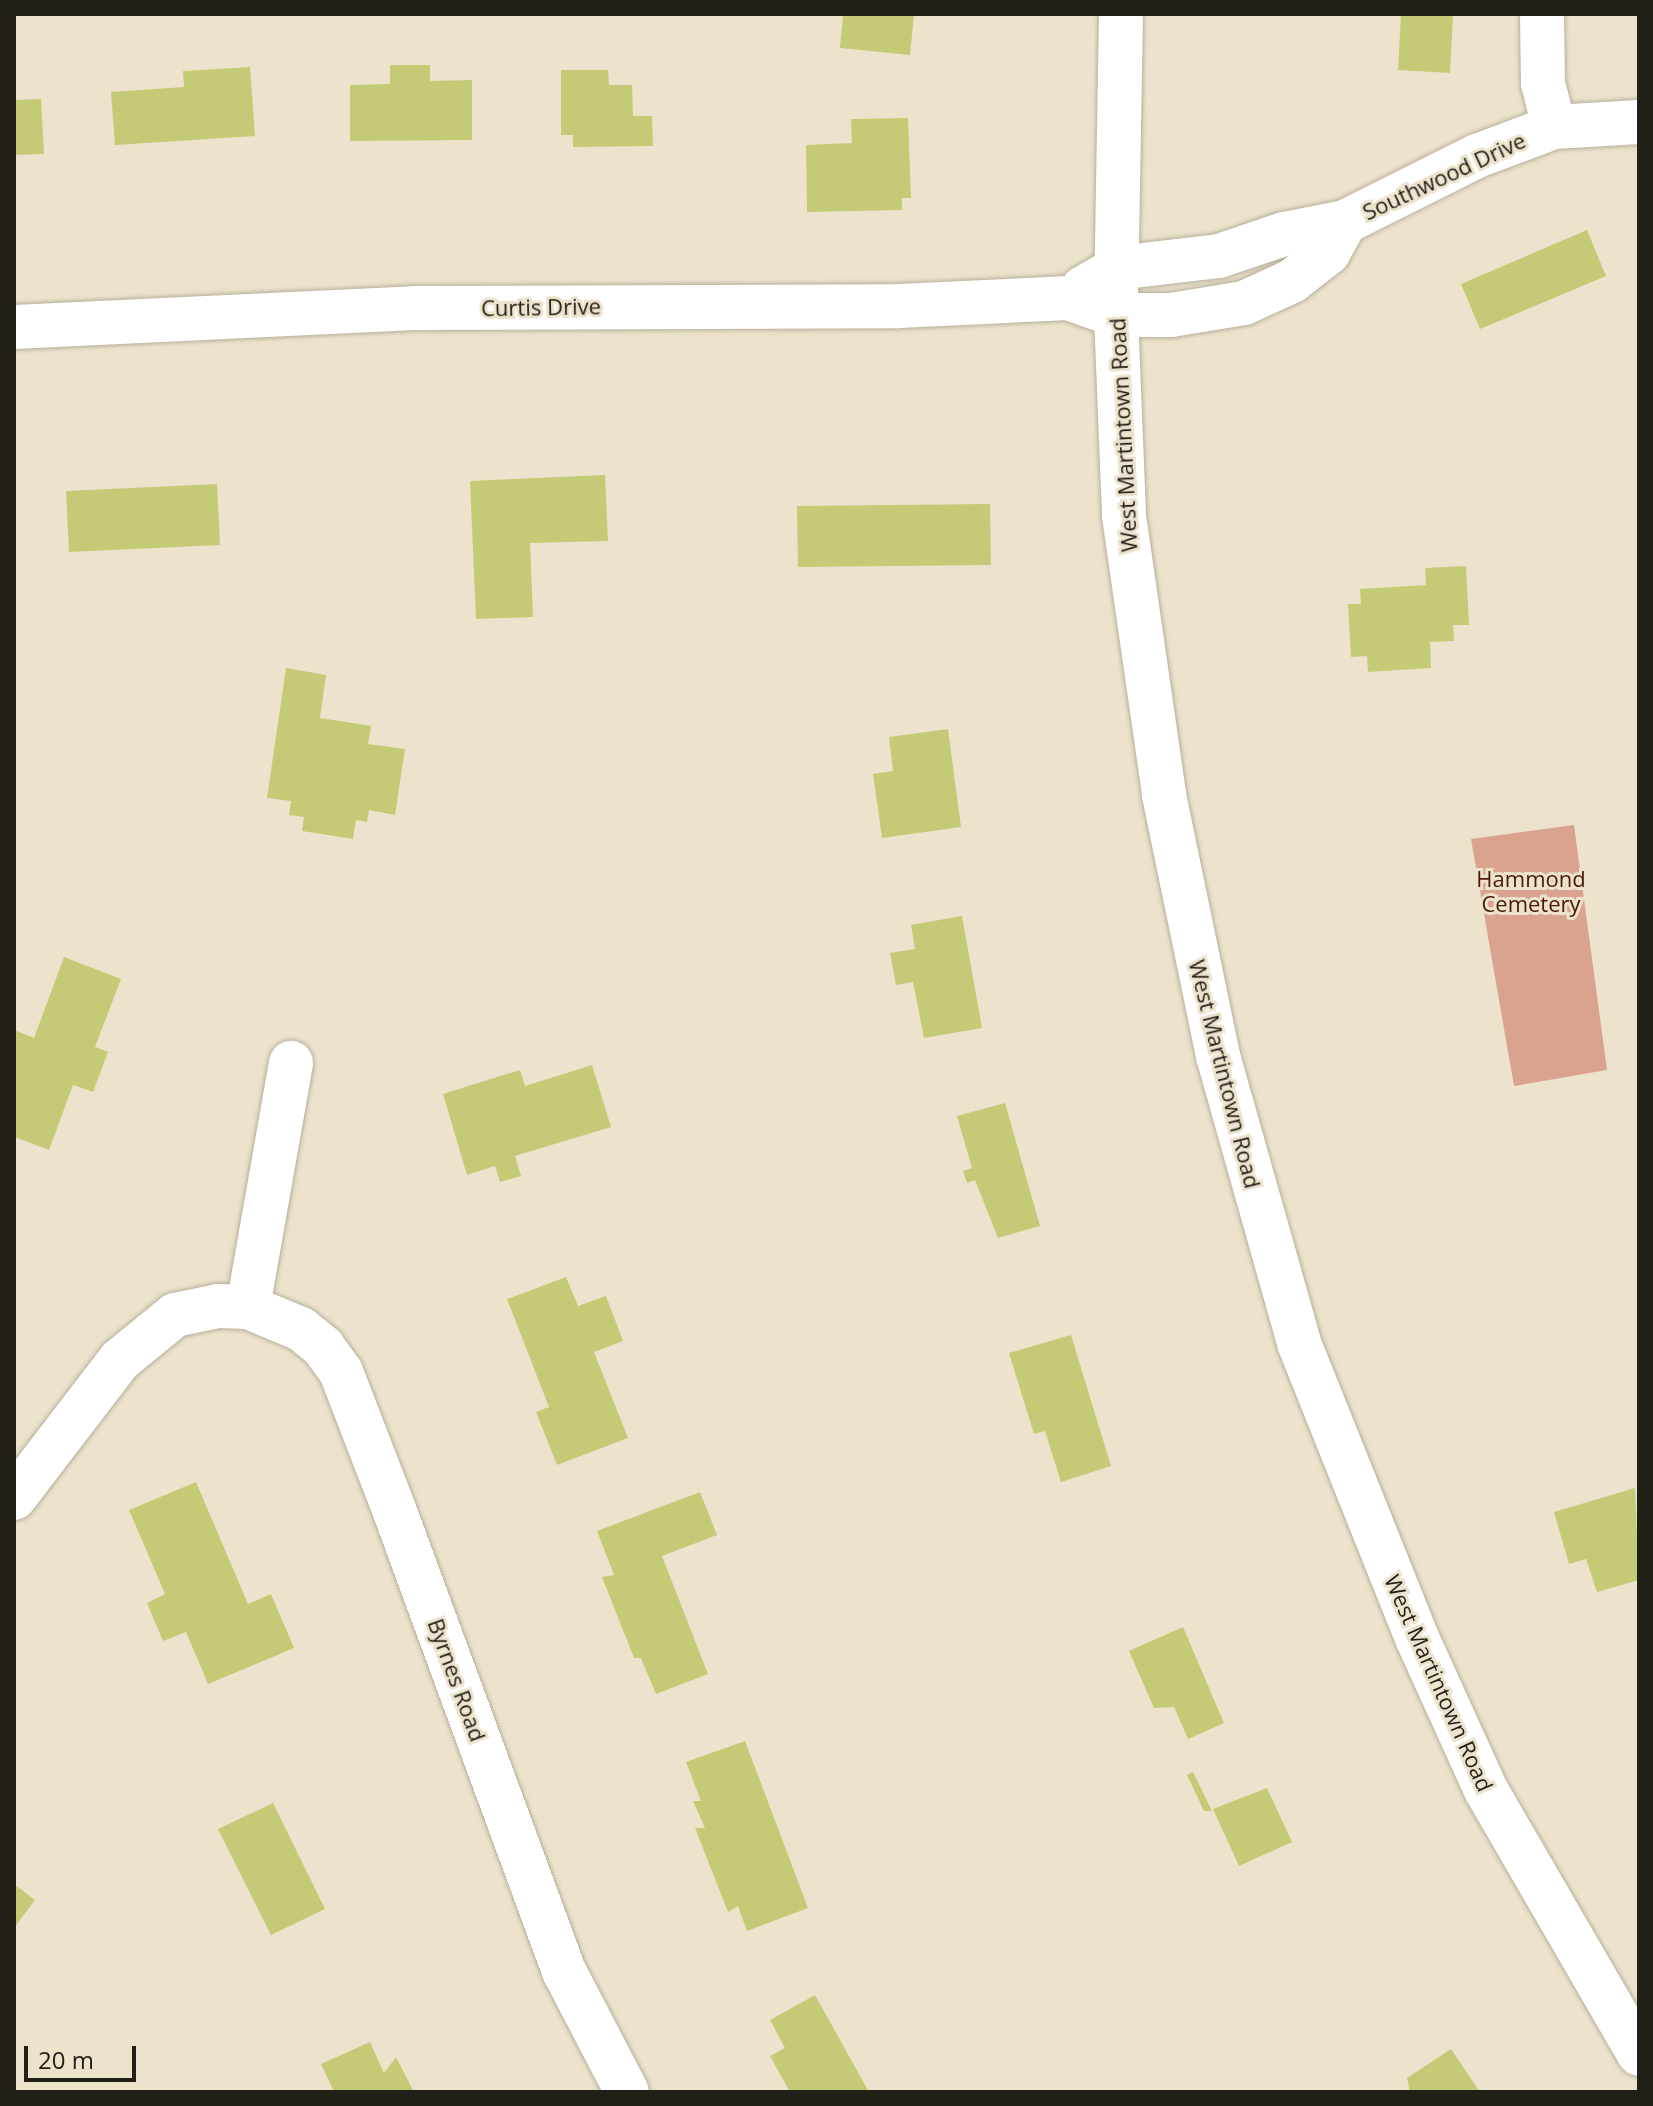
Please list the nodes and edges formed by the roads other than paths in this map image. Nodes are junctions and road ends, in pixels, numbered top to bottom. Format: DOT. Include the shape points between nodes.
graph roads {
  1 [pos="1121,14"];
  2 [pos="1542,14"];
  3 [pos="1639,122"];
  4 [pos="1554,127"];
  5 [pos="1345,222"];
  6 [pos="1117,268"];
  7 [pos="1068,298"];
  8 [pos="1116,315"];
  9 [pos="14,327"];
  10 [pos="291,1063"];
  11 [pos="248,1307"];
  12 [pos="14,1498"];
  13 [pos="1639,2054"];
  14 [pos="627,2092"];
  1 -- 6 [label="street, West Martintown Road"];
  2 -- 4 [label="street" via="1543,83"];
  3 -- 4 [label="street, Southwood Drive"];
  4 -- 5 [label="street, Southwood Drive" via="1477,156"];
  5 -- 6 [label="street, Southwood Drive" via="1284,234 1219,256"];
  5 -- 8 [label="street, Southwood Drive" via="1328,253 1263,297 1201,311"];
  6 -- 7 [label="street, Curtis Drive"];
  6 -- 8 [label="street, West Martintown Road"];
  7 -- 8 [label="street, Curtis Drive"];
  7 -- 9 [label="street, Curtis Drive" via="899,306 415,308"];
  8 -- 13 [label="street, West Martintown Road" via="1124,516 1164,795 1218,1056 1294,1329 1359,1500 1486,1790"];
  10 -- 11 [label="street"];
  11 -- 12 [label="street, Byrnes Road" via="190,1310 145,1336 120,1360"];
  11 -- 14 [label="street, Byrnes Road" via="301,1329 341,1372 565,1973"];
}
